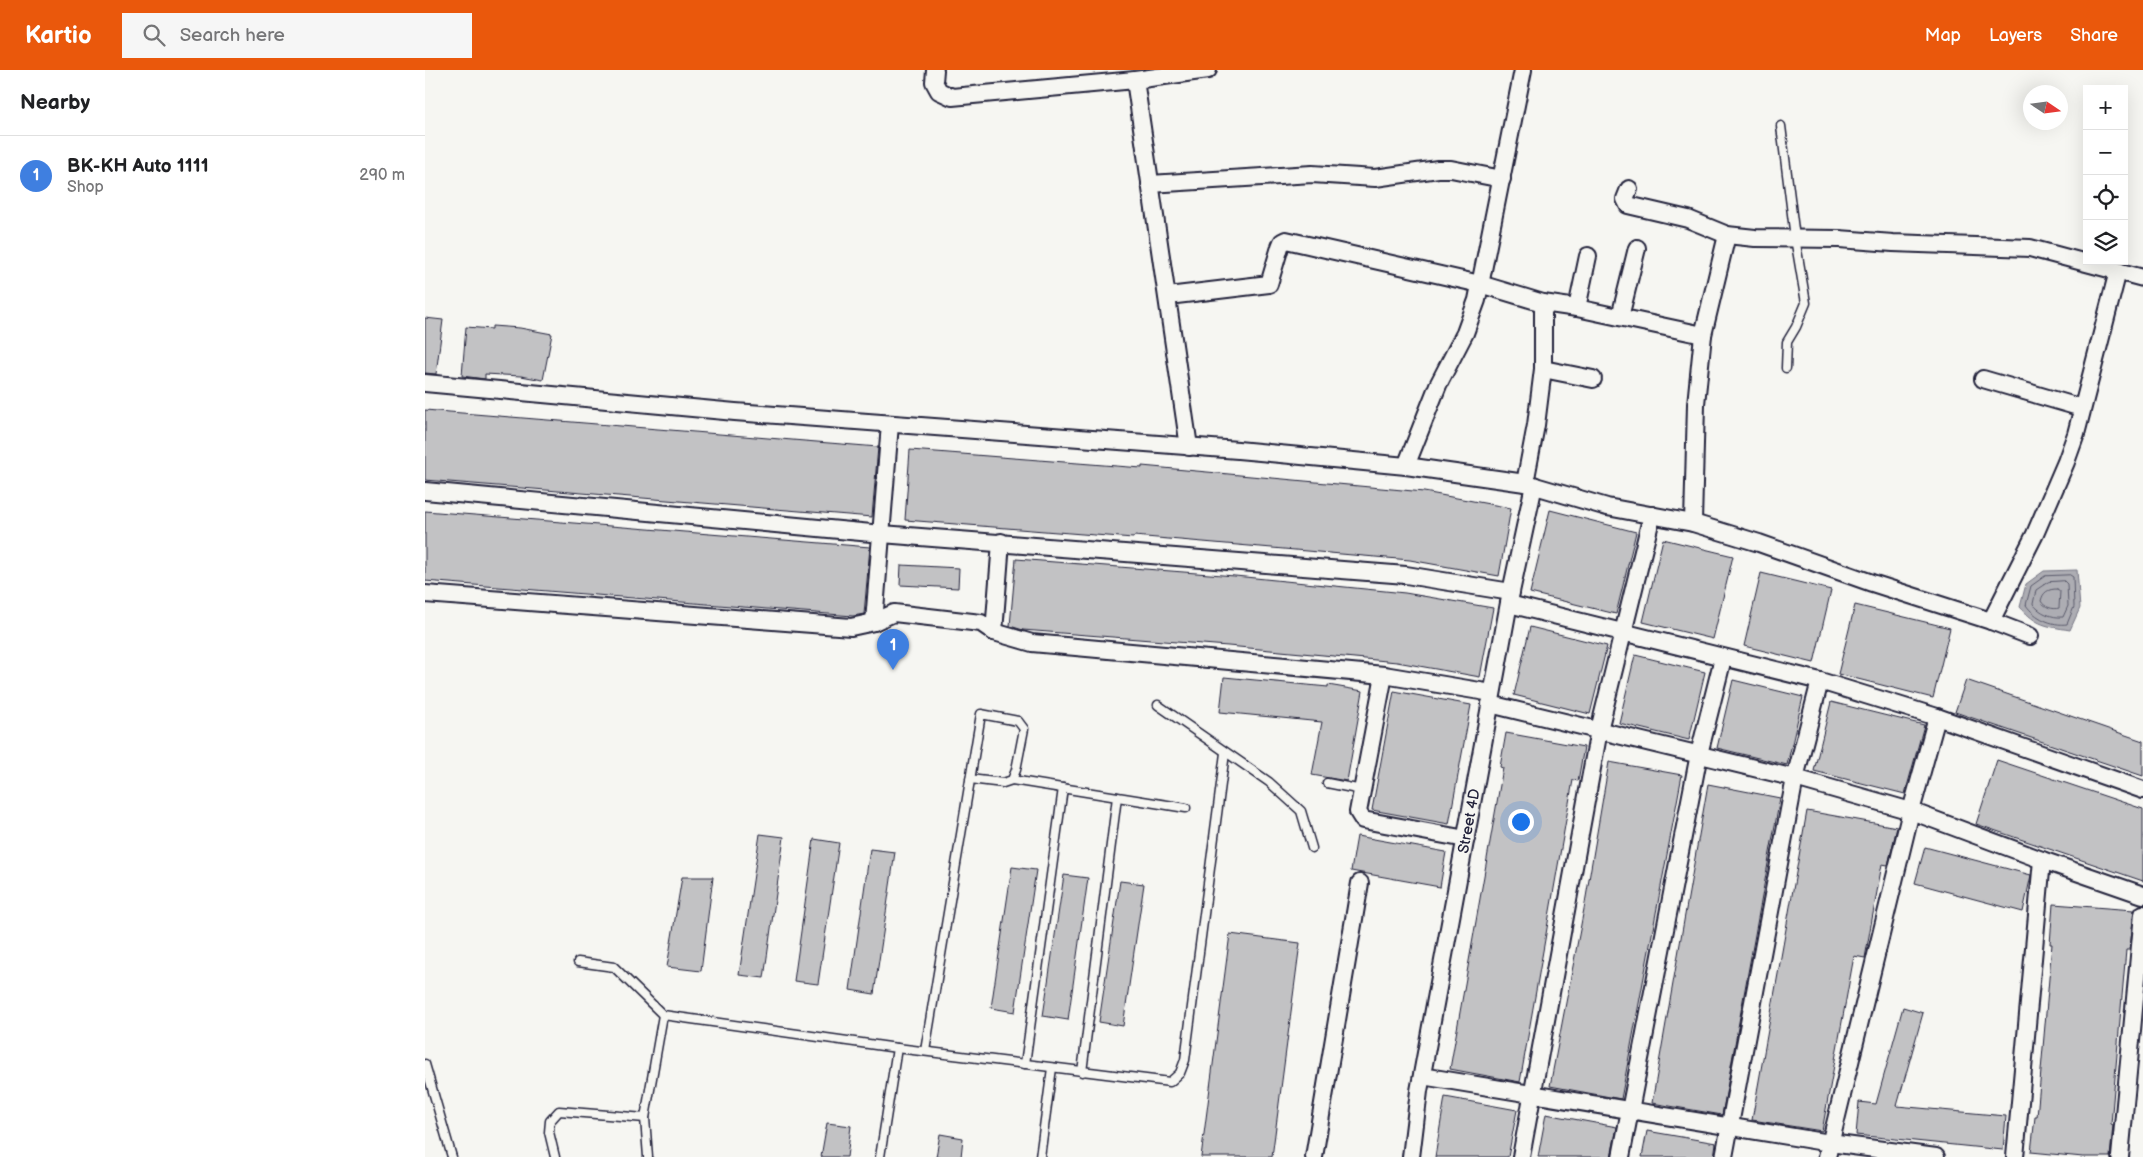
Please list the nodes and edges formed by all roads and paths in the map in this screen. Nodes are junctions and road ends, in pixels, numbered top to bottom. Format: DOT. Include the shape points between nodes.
graph roads {
  1 [pos="935,70"];
  2 [pos="1208,70"];
  3 [pos="1523,70"];
  4 [pos="1176,72"];
  5 [pos="1135,80"];
  6 [pos="1781,126"];
  7 [pos="1502,179"];
  8 [pos="1150,184"];
  9 [pos="1629,189"];
  10 [pos="1727,235"];
  11 [pos="1795,238"];
  12 [pos="1637,248"];
  13 [pos="1588,256"];
  14 [pos="2118,271"];
  15 [pos="2143,278"];
  16 [pos="1481,284"];
  17 [pos="1167,296"];
  18 [pos="1543,303"];
  19 [pos="1577,308"];
  20 [pos="1620,317"];
  21 [pos="1703,335"];
  22 [pos="1786,368"];
  23 [pos="1543,370"];
  24 [pos="1593,379"];
  25 [pos="1983,379"];
  26 [pos="425,383"];
  27 [pos="2081,408"];
  28 [pos="890,424"];
  29 [pos="1189,447"];
  30 [pos="1406,466"];
  31 [pos="1529,484"];
  32 [pos="425,491"];
  33 [pos="1652,515"];
  34 [pos="1693,523"];
  35 [pos="882,534"];
  36 [pos="1001,542"];
  37 [pos="425,594"];
  38 [pos="1510,598"];
  39 [pos="1991,621"];
  40 [pos="874,622"];
  41 [pos="994,632"];
  42 [pos="1622,633"];
  43 [pos="2030,636"];
  44 [pos="1723,658"];
  45 [pos="1383,675"];
  46 [pos="1820,681"];
  47 [pos="1491,699"];
  48 [pos="1158,705"];
  49 [pos="1937,717"];
  50 [pos="1599,730"];
  51 [pos="1225,753"];
  52 [pos="1699,754"];
  53 [pos="1795,778"];
  54 [pos="970,779"];
  55 [pos="1012,780"];
  56 [pos="1327,783"];
  57 [pos="1063,788"];
  58 [pos="1362,790"];
  59 [pos="2143,790"];
  60 [pos="1117,796"];
  61 [pos="1186,808"];
  62 [pos="1911,811"];
  63 [pos="1466,839"];
  64 [pos="1312,848"];
  65 [pos="2042,860"];
  66 [pos="1360,883"];
  67 [pos="2143,895"];
  68 [pos="2143,914"];
  69 [pos="578,962"];
  70 [pos="663,1015"];
  71 [pos="897,1048"];
  72 [pos="925,1052"];
  73 [pos="425,1064"];
  74 [pos="1025,1064"];
  75 [pos="1052,1068"];
  76 [pos="1082,1072"];
  77 [pos="1422,1076"];
  78 [pos="1533,1095"];
  79 [pos="1630,1109"];
  80 [pos="645,1118"];
  81 [pos="1730,1126"];
  82 [pos="1828,1150"];
  83 [pos="452,1157"];
  84 [pos="555,1157"];
  85 [pos="648,1157"];
  86 [pos="880,1157"];
  87 [pos="1040,1157"];
  88 [pos="1314,1157"];
  89 [pos="1411,1157"];
  90 [pos="1521,1157"];
  91 [pos="1621,1157"];
  92 [pos="1725,1157"];
  93 [pos="1931,1157"];
  94 [pos="1936,1157"];
  95 [pos="2015,1157"];
  96 [pos="2120,1157"];
  1 -- 5 [label="street" via="934,82 939,91 953,97"];
  2 -- 4 [label="street"];
  3 -- 7 [label="street"];
  4 -- 5 [label="street"];
  5 -- 8 [label="street"];
  6 -- 11 [label="lane"];
  7 -- 8 [label="street" via="1438,169 1375,178 1312,174"];
  7 -- 16 [label="street"];
  8 -- 17 [label="street"];
  9 -- 10 [label="street" via="1625,199 1628,204 1688,218"];
  10 -- 11 [label="street"];
  10 -- 21 [label="street"];
  11 -- 14 [label="street" via="2030,248"];
  11 -- 22 [label="lane" via="1805,303 1787,342"];
  12 -- 20 [label="street"];
  13 -- 19 [label="street"];
  14 -- 15 [label="street"];
  14 -- 27 [label="street"];
  16 -- 17 [label="street" via="1286,240 1280,247 1269,284"];
  16 -- 18 [label="street"];
  16 -- 30 [label="street" via="1465,332 1438,385"];
  17 -- 29 [label="street"];
  18 -- 19 [label="street"];
  18 -- 23 [label="street, Street 4D"];
  19 -- 20 [label="street"];
  20 -- 21 [label="street"];
  21 -- 34 [label="street" via="1696,404"];
  23 -- 24 [label="street"];
  23 -- 31 [label="street, Street 4D"];
  25 -- 27 [label="street"];
  26 -- 28 [label="street"];
  27 -- 39 [label="street" via="2066,462 2035,534"];
  28 -- 29 [label="street"];
  28 -- 35 [label="street"];
  29 -- 30 [label="street"];
  30 -- 31 [label="street"];
  31 -- 33 [label="street" via="1607,507"];
  31 -- 38 [label="street, Street 4D"];
  32 -- 35 [label="street"];
  33 -- 34 [label="street"];
  33 -- 42 [label="street"];
  34 -- 39 [label="street"];
  35 -- 36 [label="street"];
  35 -- 40 [label="street"];
  36 -- 38 [label="street" via="1406,575"];
  36 -- 41 [label="street"];
  37 -- 40 [label="street" via="851,627"];
  38 -- 42 [label="street"];
  38 -- 47 [label="street, Street 4D"];
  39 -- 43 [label="street"];
  40 -- 41 [label="street" via="894,613 981,623"];
  41 -- 45 [label="street" via="1032,642"];
  42 -- 44 [label="street"];
  42 -- 50 [label="street"];
  44 -- 46 [label="street"];
  44 -- 52 [label="street"];
  45 -- 47 [label="street"];
  45 -- 58 [label="street"];
  46 -- 49 [label="street"];
  46 -- 53 [label="street"];
  47 -- 50 [label="street"];
  47 -- 63 [label="street, Street 4D"];
  48 -- 51 [label="lane"];
  49 -- 59 [label="street"];
  49 -- 62 [label="street"];
  50 -- 52 [label="street"];
  50 -- 78 [label="street"];
  51 -- 64 [label="lane" via="1269,782 1301,811"];
  51 -- 76 [label="lane" via="1185,1060 1180,1073 1170,1082"];
  52 -- 53 [label="street"];
  52 -- 79 [label="street"];
  53 -- 62 [label="street"];
  53 -- 81 [label="street"];
  54 -- 55 [label="lane" via="1003,783"];
  54 -- 55 [label="lane" via="981,714 1018,721 1024,729"];
  54 -- 72 [label="lane"];
  55 -- 57 [label="lane"];
  56 -- 58 [label="lane"];
  57 -- 60 [label="lane"];
  57 -- 74 [label="lane"];
  58 -- 63 [label="street" via="1358,812 1363,820"];
  60 -- 61 [label="lane"];
  60 -- 76 [label="lane"];
  62 -- 65 [label="street"];
  62 -- 82 [label="street"];
  63 -- 77 [label="street, Street 4D"];
  65 -- 67 [label="street"];
  65 -- 95 [label="street"];
  66 -- 88 [label="street"];
  68 -- 96 [label="street"];
  69 -- 70 [label="lane" via="614,967"];
  70 -- 71 [label="lane"];
  70 -- 80 [label="lane"];
  71 -- 72 [label="lane"];
  71 -- 86 [label="lane"];
  72 -- 74 [label="lane"];
  73 -- 83 [label="lane"];
  74 -- 75 [label="lane"];
  75 -- 76 [label="lane"];
  75 -- 87 [label="lane"];
  77 -- 78 [label="street"];
  77 -- 89 [label="street, Street 4D"];
  78 -- 79 [label="street"];
  78 -- 90 [label="street"];
  79 -- 81 [label="street"];
  79 -- 91 [label="street"];
  80 -- 84 [label="lane" via="559,1111 550,1120 549,1132"];
  80 -- 85 [label="lane"];
  81 -- 82 [label="street"];
  81 -- 92 [label="street"];
  82 -- 93 [label="street"];
  93 -- 94 [label="street"];
}
